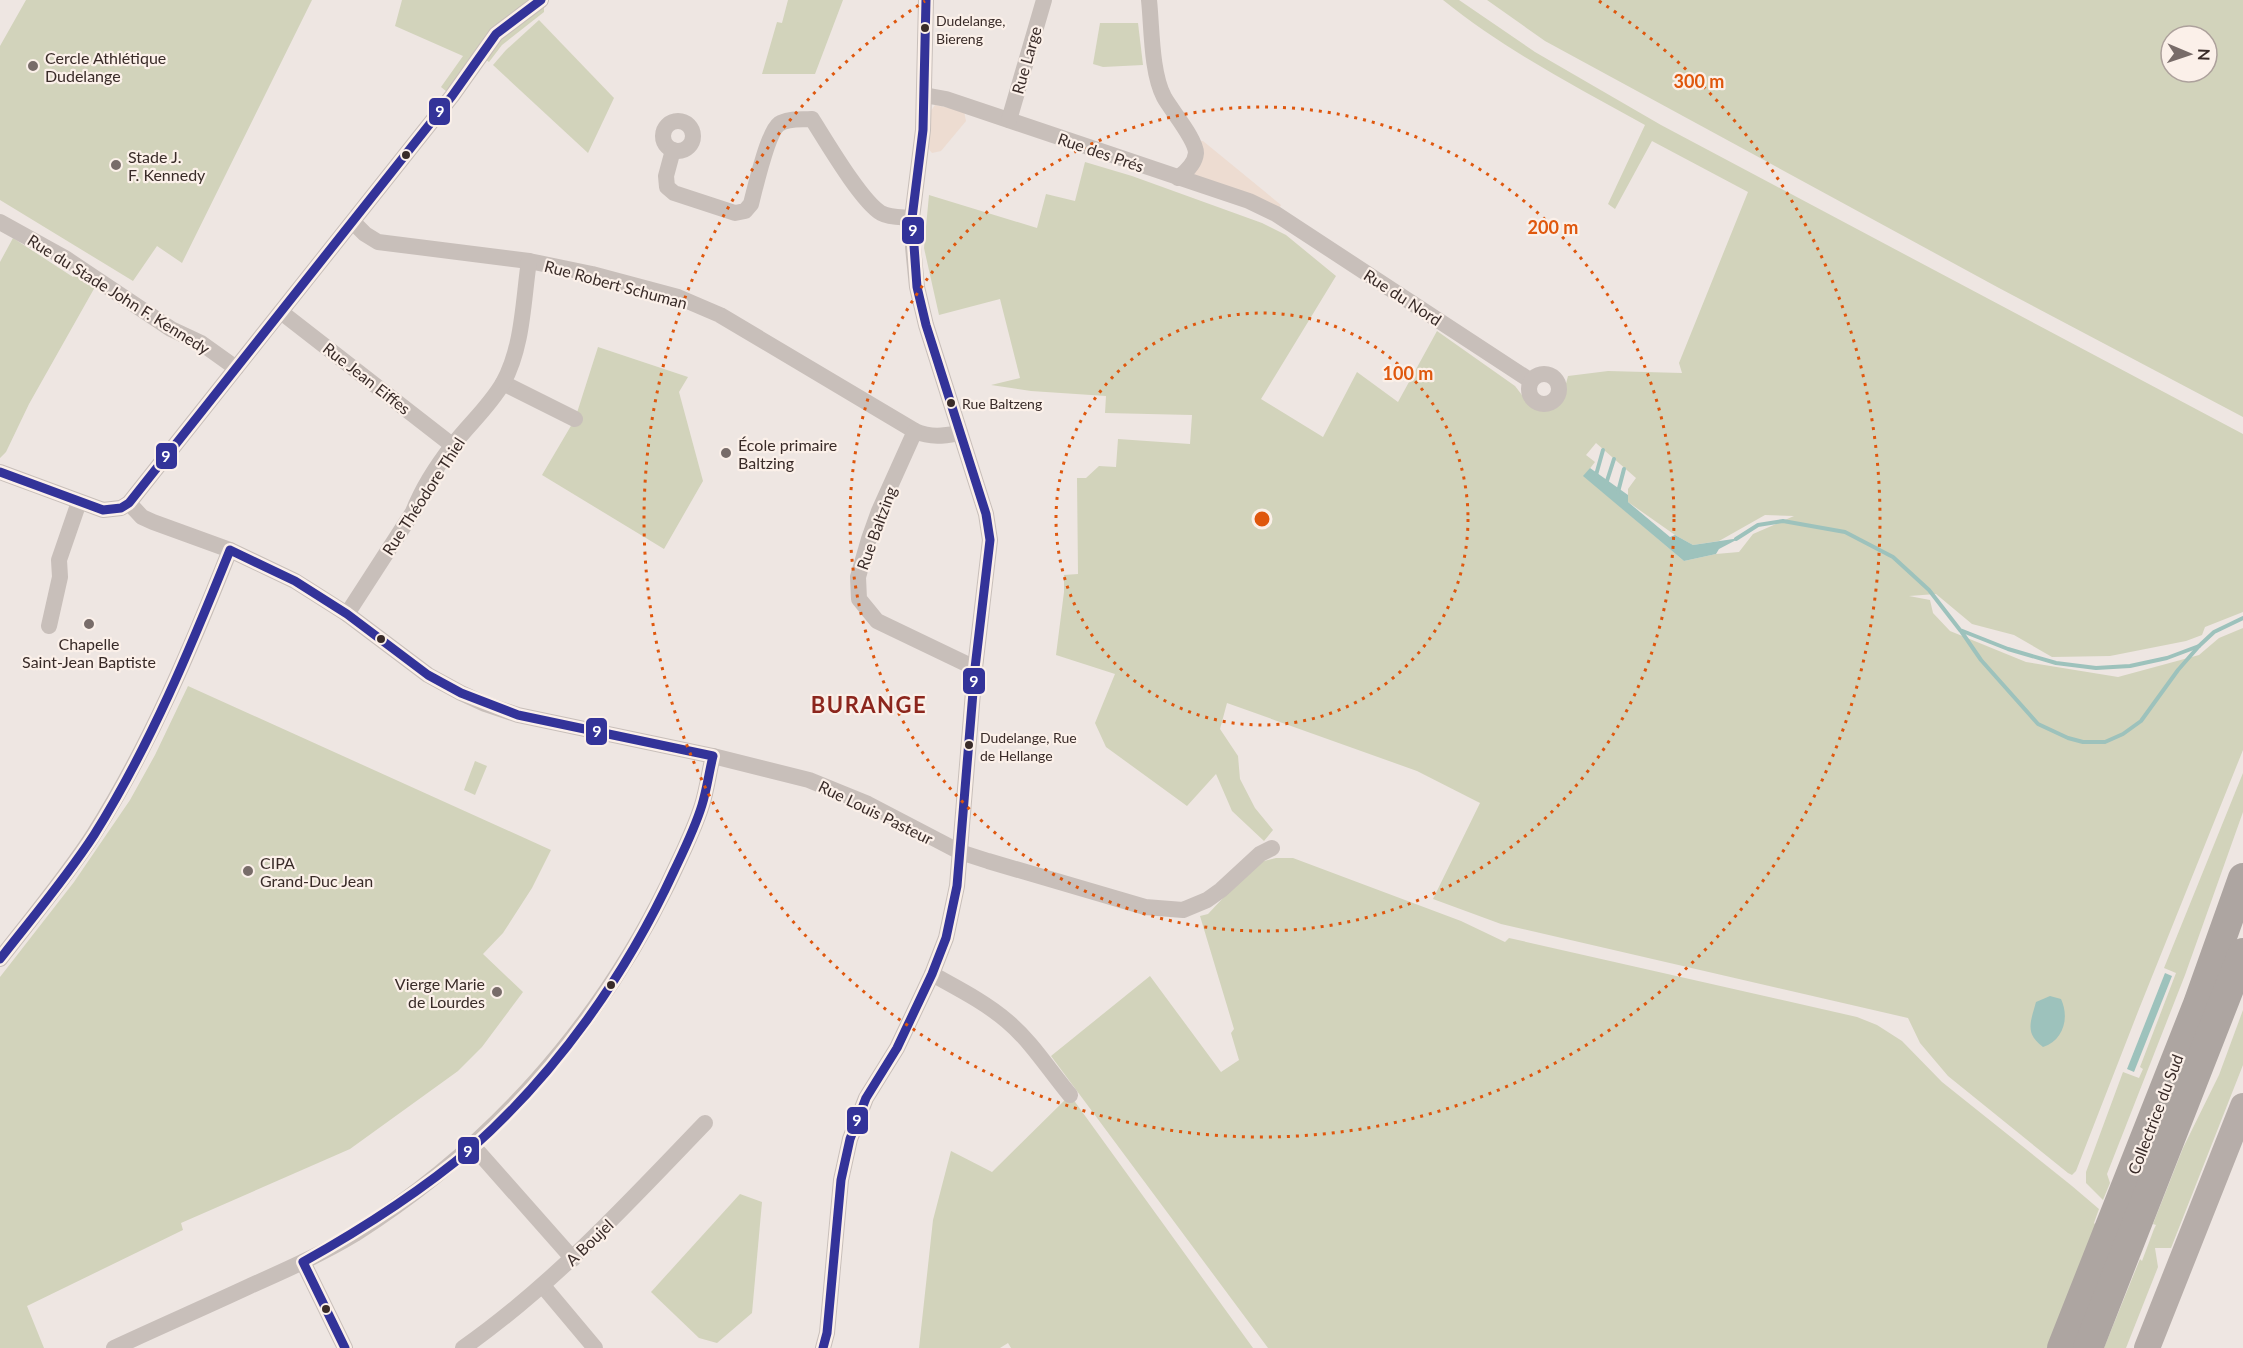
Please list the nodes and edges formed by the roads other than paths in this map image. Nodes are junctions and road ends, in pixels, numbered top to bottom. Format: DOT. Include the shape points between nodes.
graph roads {
  1 [pos="541,0"];
  2 [pos="926,0"];
  3 [pos="1044,0"];
  4 [pos="1149,0"];
  5 [pos="924,95"];
  6 [pos="1009,120"];
  7 [pos="673,150"];
  8 [pos="1178,178"];
  9 [pos="1276,214"];
  10 [pos="912,218"];
  11 [pos="0,222"];
  12 [pos="353,222"];
  13 [pos="529,261"];
  14 [pos="281,312"];
  15 [pos="236,368"];
  16 [pos="1531,381"];
  17 [pos="503,383"];
  18 [pos="575,419"];
  19 [pos="915,431"];
  20 [pos="960,433"];
  21 [pos="452,445"];
  22 [pos="0,472"];
  23 [pos="79,502"];
  24 [pos="129,503"];
  25 [pos="230,550"];
  26 [pos="347,614"];
  27 [pos="49,626"];
  28 [pos="975,668"];
  29 [pos="713,756"];
  30 [pos="1272,848"];
  31 [pos="960,852"];
  32 [pos="2243,878"];
  33 [pos="2243,955"];
  34 [pos="0,958"];
  35 [pos="932,974"];
  36 [pos="1070,1095"];
  37 [pos="2243,1106"];
  38 [pos="705,1123"];
  39 [pos="473,1146"];
  40 [pos="2130,1210"];
  41 [pos="2117,1242"];
  42 [pos="573,1259"];
  43 [pos="303,1262"];
  44 [pos="543,1286"];
  45 [pos="114,1348"];
  46 [pos="345,1348"];
  47 [pos="463,1348"];
  48 [pos="595,1348"];
  49 [pos="823,1348"];
  50 [pos="2062,1348"];
  51 [pos="2088,1348"];
  52 [pos="2147,1348"];
  1 -- 12 [label="street" via="496,34"];
  2 -- 5 [label="street"];
  3 -- 6 [label="street, Rue Large"];
  4 -- 8 [label="street" via="1155,68 1162,94 1193,140 1196,152 1188,170"];
  5 -- 6 [label="street, Rue des Prés"];
  5 -- 10 [label="street" via="921,160"];
  6 -- 8 [label="street, Rue des Prés"];
  7 -- 10 [label="street" via="666,176 667,187 674,194 735,213 745,212 778,125 789,120 812,119 865,199 888,216"];
  8 -- 9 [label="street, Rue des Prés"];
  9 -- 16 [label="street, Rue du Nord"];
  10 -- 20 [label="street" via="917,287"];
  11 -- 15 [label="street, Rue du Stade John F. Kennedy" via="65,258"];
  12 -- 13 [label="street, Rue Robert Schuman" via="378,242"];
  12 -- 14 [label="street"];
  13 -- 17 [label="street, Rue Théodore Thiel" via="515,351"];
  13 -- 19 [label="street, Rue Robert Schuman" via="668,294 720,315"];
  14 -- 15 [label="street"];
  14 -- 21 [label="street, Rue Jean Eiffes"];
  15 -- 24 [label="street"];
  17 -- 18 [label="street"];
  17 -- 21 [label="street, Rue Théodore Thiel"];
  19 -- 20 [label="street, Rue Robert Schuman" via="926,436"];
  19 -- 28 [label="street, Rue Baltzing" via="869,539 858,577 860,599 877,621"];
  20 -- 28 [label="street" via="986,514 990,540"];
  21 -- 26 [label="street, Rue Théodore Thiel"];
  22 -- 23 [label="street"];
  23 -- 24 [label="street" via="103,510"];
  23 -- 27 [label="street" via="59,560 60,577"];
  24 -- 25 [label="street, Rue Louis Pasteur" via="142,517"];
  25 -- 26 [label="street, Rue Louis Pasteur" via="295,581"];
  25 -- 34 [label="street" via="180,671 122,787 92,836"];
  26 -- 29 [label="street, Rue Louis Pasteur" via="428,675 485,704 518,715"];
  28 -- 31 [label="street"];
  29 -- 31 [label="street, Rue Louis Pasteur" via="809,780 868,804"];
  29 -- 39 [label="street" via="702,806 676,867 616,977 530,1089"];
  30 -- 31 [label="street, Rue Louis Pasteur" via="1207,900 1183,910 1145,907"];
  31 -- 35 [label="street" via="946,938"];
  32 -- 40 [label="highway, Collectrice du Sud"];
  33 -- 40 [label="highway, Collectrice du Sud"];
  35 -- 36 [label="street" via="1006,1020"];
  35 -- 49 [label="street" via="897,1048 866,1098 850,1139 841,1180"];
  37 -- 52 [label="main road"];
  38 -- 42 [label="street, A Boujel"];
  39 -- 42 [label="street"];
  39 -- 43 [label="street" via="405,1200"];
  40 -- 41 [label="highway, Collectrice du Sud"];
  41 -- 50 [label="highway, Collectrice du Sud"];
  41 -- 51 [label="highway, Collectrice du Sud"];
  42 -- 44 [label="street, A Boujel"];
  43 -- 45 [label="street"];
  43 -- 46 [label="street"];
  44 -- 47 [label="street, A Boujel"];
  44 -- 48 [label="street"];
}
